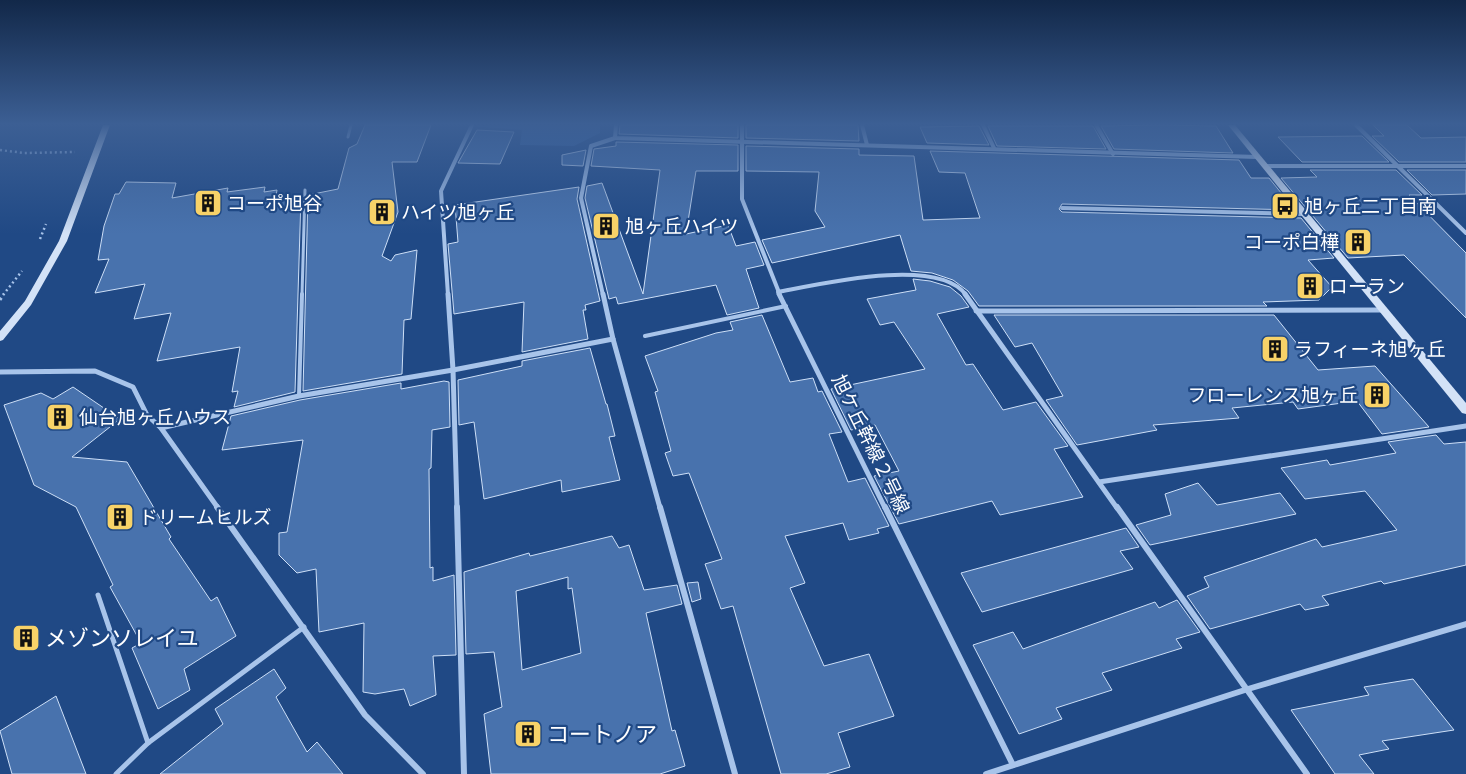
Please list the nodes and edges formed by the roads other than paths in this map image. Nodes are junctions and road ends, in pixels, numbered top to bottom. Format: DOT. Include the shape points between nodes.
graph roads {
  1 [pos="93,161"];
  2 [pos="455,161"];
  3 [pos="588,161"];
  4 [pos="743,161"];
  5 [pos="1260,161"];
  6 [pos="1391,161"];
  7 [pos="1264,166"];
  8 [pos="1396,166"];
  9 [pos="1466,166"];
  10 [pos="305,190"];
  11 [pos="1062,208"];
  12 [pos="1304,214"];
  13 [pos="1466,234"];
  14 [pos="778,292"];
  15 [pos="786,306"];
  16 [pos="1381,310"];
  17 [pos="976,311"];
  18 [pos="645,336"];
  19 [pos="0,338"];
  20 [pos="613,339"];
  21 [pos="453,370"];
  22 [pos="0,372"];
  23 [pos="299,396"];
  24 [pos="1466,410"];
  25 [pos="1466,426"];
  26 [pos="161,428"];
  27 [pos="1099,482"];
  28 [pos="98,595"];
  29 [pos="1466,624"];
  30 [pos="304,627"];
  31 [pos="1248,689"];
  32 [pos="148,743"];
  33 [pos="1013,765"];
  34 [pos="1002,771"];
  35 [pos="116,774"];
  36 [pos="423,774"];
  37 [pos="464,774"];
  38 [pos="735,774"];
  39 [pos="986,774"];
  40 [pos="1307,774"];
  1 -- 19 [label="street" via="63,241 28,302"];
  2 -- 21 [label="street" via="441,191"];
  3 -- 20 [label="street" via="581,198"];
  4 -- 14 [label="street, 旭ケ丘幹線２号線" via="742,199"];
  5 -- 7 [label="street"];
  6 -- 8 [label="street"];
  7 -- 8 [label="street"];
  7 -- 12 [label="street"];
  8 -- 9 [label="street"];
  8 -- 13 [label="street"];
  10 -- 23 [label="lane"];
  11 -- 12 [label="street"];
  12 -- 16 [label="street"];
  14 -- 15 [label="street, 旭ケ丘幹線２号線"];
  14 -- 17 [label="street" via="839,281 895,276 940,277 960,287"];
  15 -- 18 [label="lane"];
  15 -- 33 [label="street, 旭ケ丘幹線２号線"];
  16 -- 17 [label="street"];
  16 -- 24 [label="street"];
  17 -- 27 [label="street"];
  20 -- 21 [label="street"];
  20 -- 38 [label="street"];
  21 -- 23 [label="street"];
  21 -- 37 [label="street"];
  22 -- 26 [label="street" via="95,371 133,387 147,415"];
  23 -- 26 [label="street"];
  25 -- 27 [label="street"];
  26 -- 30 [label="street"];
  27 -- 31 [label="street"];
  28 -- 32 [label="lane"];
  29 -- 31 [label="street"];
  30 -- 32 [label="lane"];
  30 -- 36 [label="street" via="366,715"];
  31 -- 33 [label="street"];
  31 -- 40 [label="street"];
  32 -- 35 [label="lane"];
  33 -- 34 [label="street"];
  34 -- 39 [label="street"];
}
